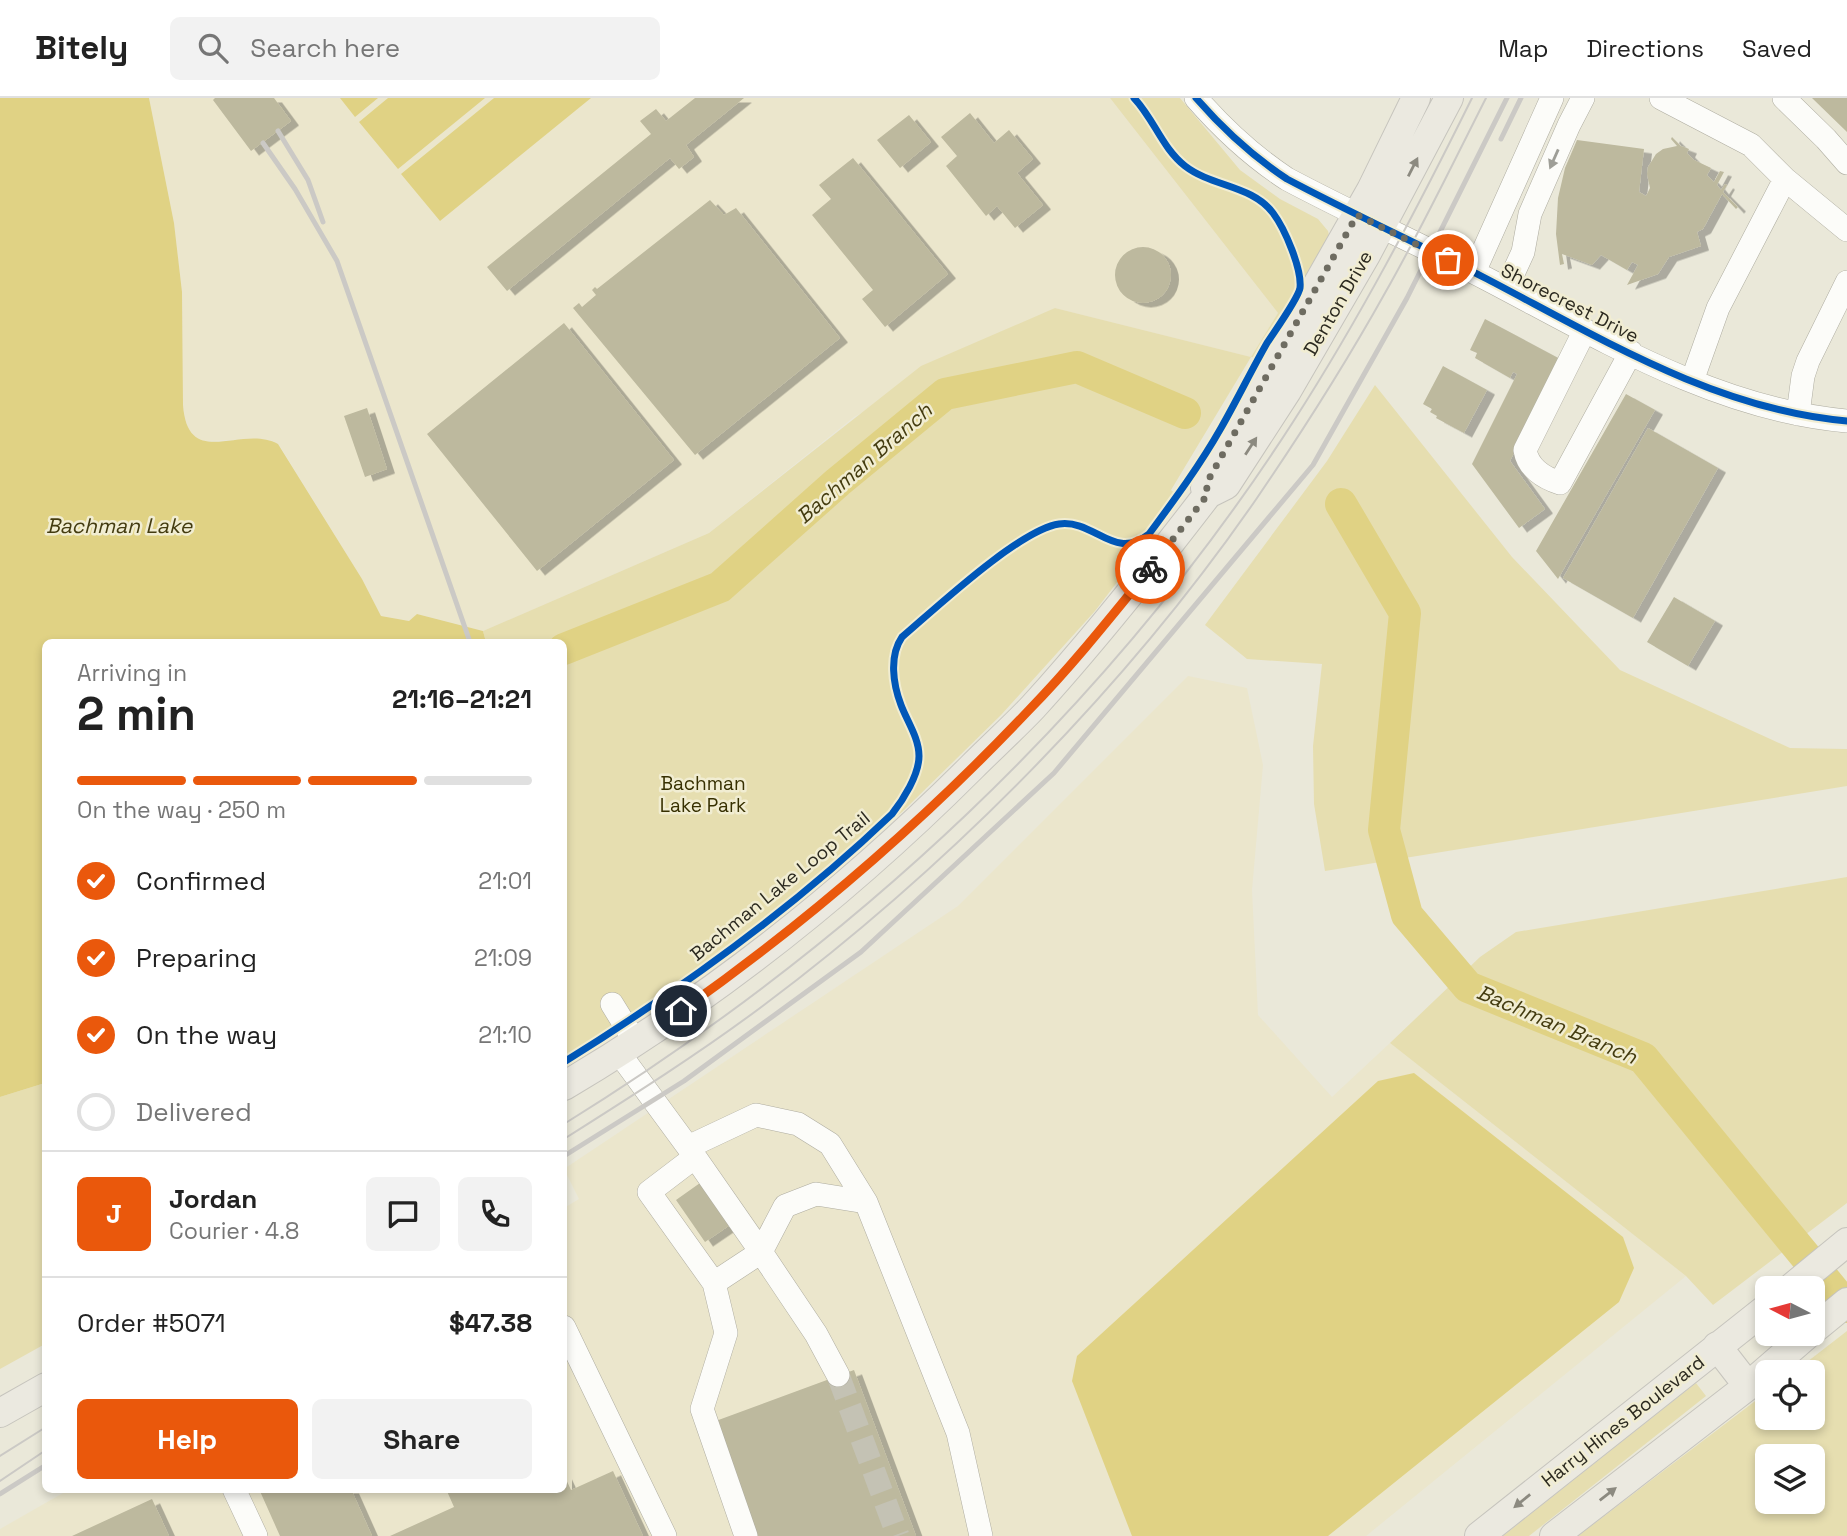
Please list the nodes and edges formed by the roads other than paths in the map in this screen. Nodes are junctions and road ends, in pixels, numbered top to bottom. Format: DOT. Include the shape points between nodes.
graph roads {
  1 [pos="1196,98"];
  2 [pos="1416,98"];
  3 [pos="1448,98"];
  4 [pos="1552,98"];
  5 [pos="1583,98"];
  6 [pos="1661,98"];
  7 [pos="1784,98"];
  8 [pos="1847,163"];
  9 [pos="1785,179"];
  10 [pos="1369,221"];
  11 [pos="1847,230"];
  12 [pos="1474,272"];
  13 [pos="1847,282"];
  14 [pos="1506,289"];
  15 [pos="1586,330"];
  16 [pos="1631,352"];
  17 [pos="1692,381"];
  18 [pos="1798,414"];
  19 [pos="1847,421"];
  20 [pos="612,1004"];
  21 [pos="628,1048"];
  22 [pos="567,1084"];
  23 [pos="692,1152"];
  24 [pos="866,1202"];
  25 [pos="1847,1242"];
  26 [pos="761,1252"];
  27 [pos="1806,1276"];
  28 [pos="714,1283"];
  29 [pos="1847,1303"];
  30 [pos="1755,1317"];
  31 [pos="1825,1320"];
  32 [pos="1717,1346"];
  33 [pos="1793,1346"];
  34 [pos="569,1354"];
  35 [pos="838,1375"];
  36 [pos="1748,1386"];
  37 [pos="42,1389"];
  38 [pos="0,1413"];
  39 [pos="236,1493"];
  40 [pos="257,1536"];
  41 [pos="665,1536"];
  42 [pos="746,1536"];
  43 [pos="981,1536"];
  44 [pos="1479,1536"];
  45 [pos="1554,1536"];
  1 -- 10 [label="street, Shorecrest Drive" via="1263,164"];
  2 -- 10 [label="main road, Denton Drive"];
  10 -- 3 [label="main road, Denton Drive, one-way"];
  4 -- 12 [label="street"];
  5 -- 14 [label="street, one-way" via="1530,214 1523,252"];
  6 -- 9 [label="street" via="1751,145"];
  7 -- 8 [label="street"];
  9 -- 11 [label="street"];
  9 -- 17 [label="street" via="1718,308"];
  10 -- 12 [label="street, Shorecrest Drive"];
  10 -- 21 [label="main road, Denton Drive" via="1275,384 1226,485 1208,494 1101,630 1031,709 899,839 775,943"];
  12 -- 14 [label="street, Shorecrest Drive"];
  13 -- 18 [label="street" via="1808,361"];
  14 -- 15 [label="street, Shorecrest Drive"];
  15 -- 16 [label="street, Shorecrest Drive"];
  15 -- 16 [label="street" via="1525,450 1526,458 1543,477 1560,483"];
  16 -- 17 [label="street, Shorecrest Drive"];
  17 -- 18 [label="street, Shorecrest Drive"];
  18 -- 19 [label="street, Shorecrest Drive"];
  20 -- 21 [label="street"];
  21 -- 22 [label="main road, Denton Drive"];
  21 -- 23 [label="street"];
  23 -- 24 [label="street" via="756,1115 798,1124 831,1144"];
  23 -- 26 [label="street"];
  23 -- 28 [label="street" via="649,1192"];
  24 -- 26 [label="street" via="816,1194 785,1206"];
  24 -- 43 [label="street" via="958,1433"];
  25 -- 27 [label="main road"];
  26 -- 28 [label="street"];
  26 -- 35 [label="street"];
  28 -- 42 [label="street" via="726,1333 702,1409"];
  29 -- 31 [label="main road"];
  30 -- 32 [label="main road, Harry Hines Boulevard"];
  32 -- 36 [label="main road"];
  32 -- 44 [label="main road, Harry Hines Boulevard, one-way"];
  33 -- 36 [label="main road"];
  34 -- 41 [label="street"];
  45 -- 36 [label="main road, one-way"];
  37 -- 38 [label="main road"];
  39 -- 40 [label="street"];
}
